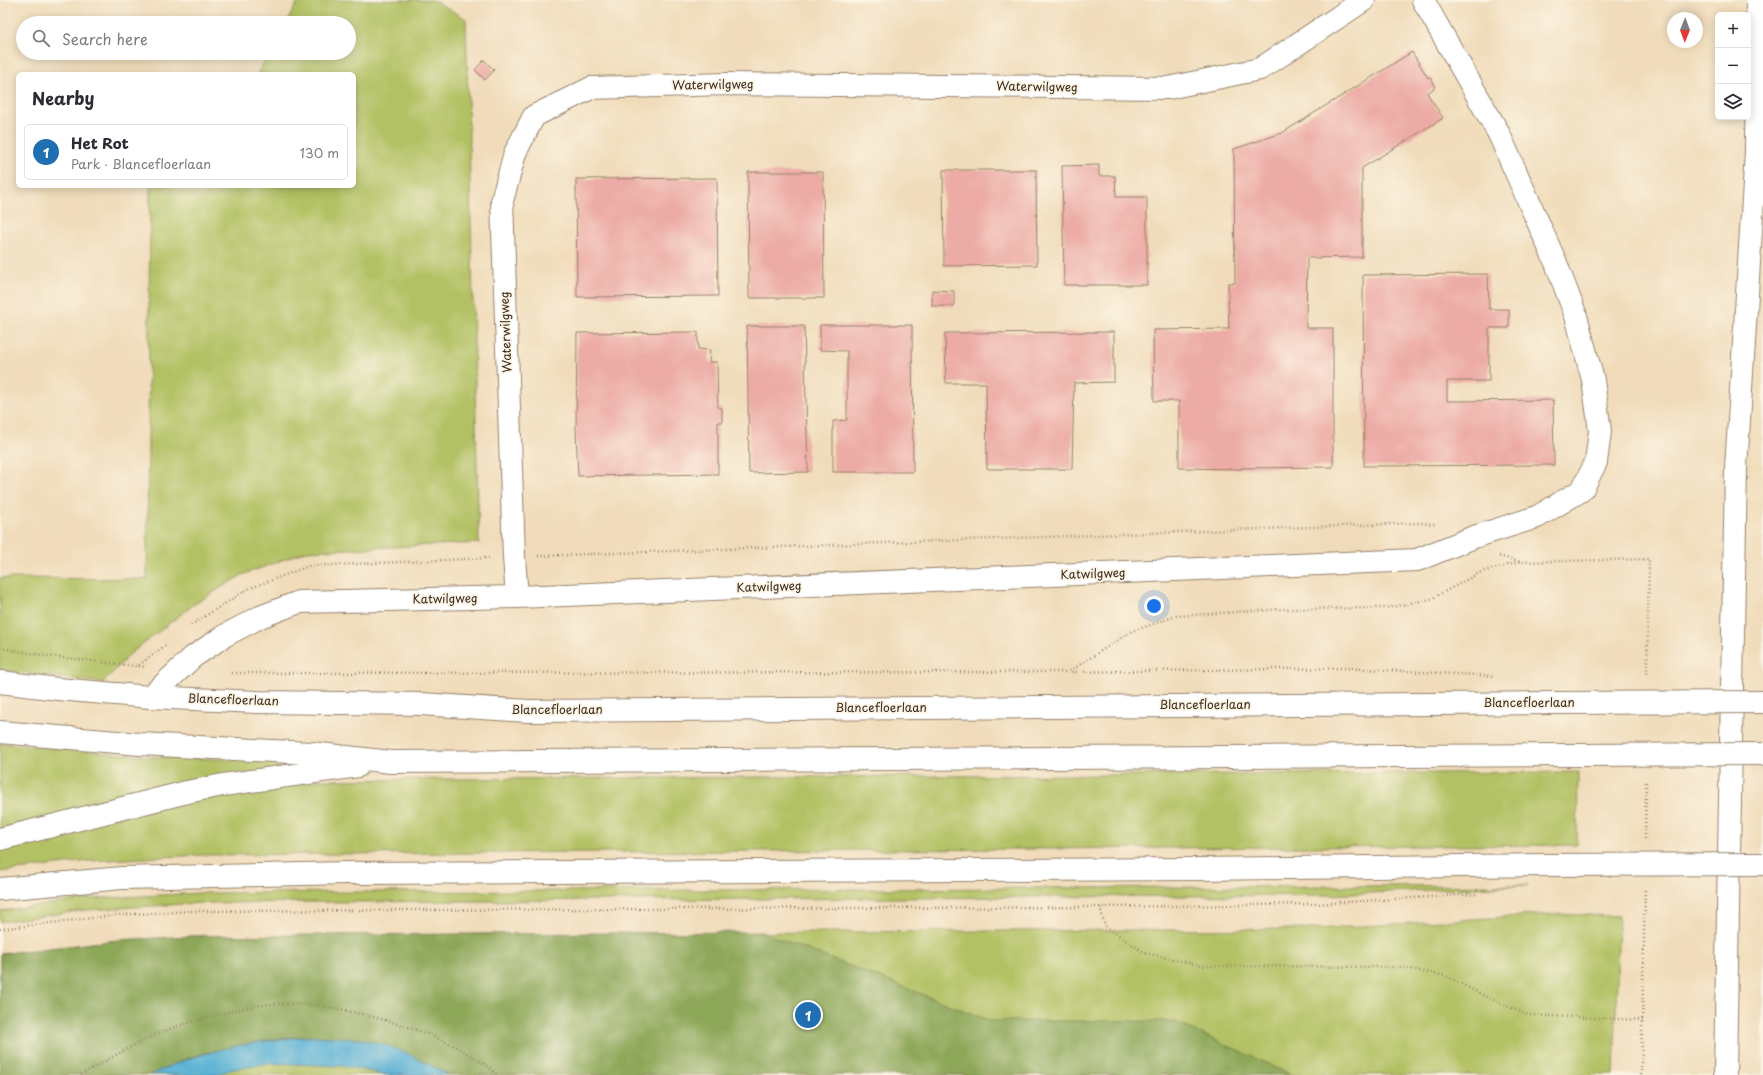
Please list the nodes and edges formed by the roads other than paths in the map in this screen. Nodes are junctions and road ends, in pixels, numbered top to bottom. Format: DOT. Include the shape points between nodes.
graph roads {
  1 [pos="1364,0"];
  2 [pos="1423,0"];
  3 [pos="1757,3"];
  4 [pos="517,597"];
  5 [pos="0,682"];
  6 [pos="150,697"];
  7 [pos="1763,702"];
  8 [pos="0,732"];
  9 [pos="1763,754"];
  10 [pos="391,762"];
  11 [pos="0,839"];
  12 [pos="1763,864"];
  13 [pos="0,889"];
  14 [pos="1725,1075"];
  1 -- 4 [label="main road, Waterwilgweg" via="1260,69 1168,88 726,84 590,88 534,116 515,153 502,201"];
  2 -- 4 [label="main road, Katwilgweg" via="1499,134 1556,263 1576,316 1593,380 1600,431 1596,462 1582,490 1537,517 1474,537 1417,560"];
  3 -- 14 [label="main road" via="1756,152 1736,468"];
  4 -- 6 [label="main road, Katwilgweg" via="299,602 260,617 224,636 193,657"];
  5 -- 6 [label="main road, Blancefloerlaan"];
  6 -- 7 [label="main road, Blancefloerlaan, bridge" via="257,702 421,704 528,711"];
  8 -- 10 [label="main road" via="140,744 311,753"];
  9 -- 10 [label="main road, bridge"];
  10 -- 11 [label="main road" via="223,785"];
  12 -- 13 [label="main road, bridge" via="339,873 122,878"];
}
